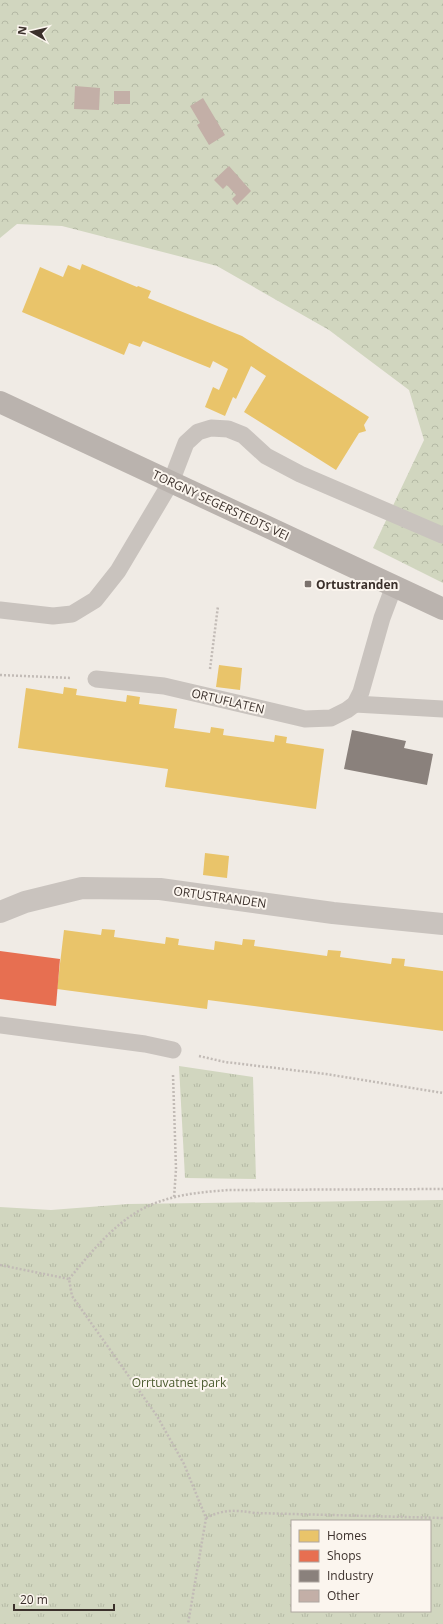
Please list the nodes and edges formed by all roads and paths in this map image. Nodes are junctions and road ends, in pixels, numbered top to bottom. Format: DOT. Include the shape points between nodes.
graph roads {
  1 [pos="0,402"];
  2 [pos="171,482"];
  3 [pos="442,535"];
  4 [pos="394,586"];
  5 [pos="218,606"];
  6 [pos="443,609"];
  7 [pos="0,610"];
  8 [pos="210,674"];
  9 [pos="0,675"];
  10 [pos="96,679"];
  11 [pos="355,704"];
  12 [pos="443,709"];
  13 [pos="0,912"];
  14 [pos="443,924"];
  15 [pos="0,1025"];
  16 [pos="173,1050"];
  17 [pos="443,1093"];
  18 [pos="443,1189"];
  19 [pos="174,1198"];
  20 [pos="0,1265"];
  21 [pos="69,1279"];
  22 [pos="206,1518"];
  23 [pos="443,1518"];
  24 [pos="188,1624"];
  1 -- 2 [label="main road, TORGNY SEGERSTEDTS VEI"];
  2 -- 3 [label="lane" via="186,443 192,437 198,432 212,428 228,429 243,435 266,456 300,474"];
  2 -- 4 [label="main road, TORGNY SEGERSTEDTS VEI"];
  2 -- 7 [label="lane" via="118,571 95,600 72,614 53,616"];
  4 -- 6 [label="main road, TORGNY SEGERSTEDTS VEI"];
  4 -- 11 [label="lane"];
  5 -- 8 [label="path"];
  9 -- 10 [label="path"];
  10 -- 11 [label="lane, ORTUFLATEN" via="164,686 305,719 331,718"];
  11 -- 12 [label="lane"];
  13 -- 14 [label="street, ORTUSTRANDEN" via="25,902 82,888 160,889 333,913"];
  15 -- 16 [label="lane"];
  16 -- 17 [label="path" via="225,1062 326,1074"];
  16 -- 19 [label="path" via="176,1169"];
  18 -- 19 [label="path" via="229,1190"];
  19 -- 21 [label="path" via="153,1204 134,1214 99,1243"];
  20 -- 21 [label="path"];
  21 -- 22 [label="path" via="72,1296 158,1416 173,1442"];
  22 -- 23 [label="path" via="233,1510 255,1513"];
  22 -- 24 [label="path"];
}
